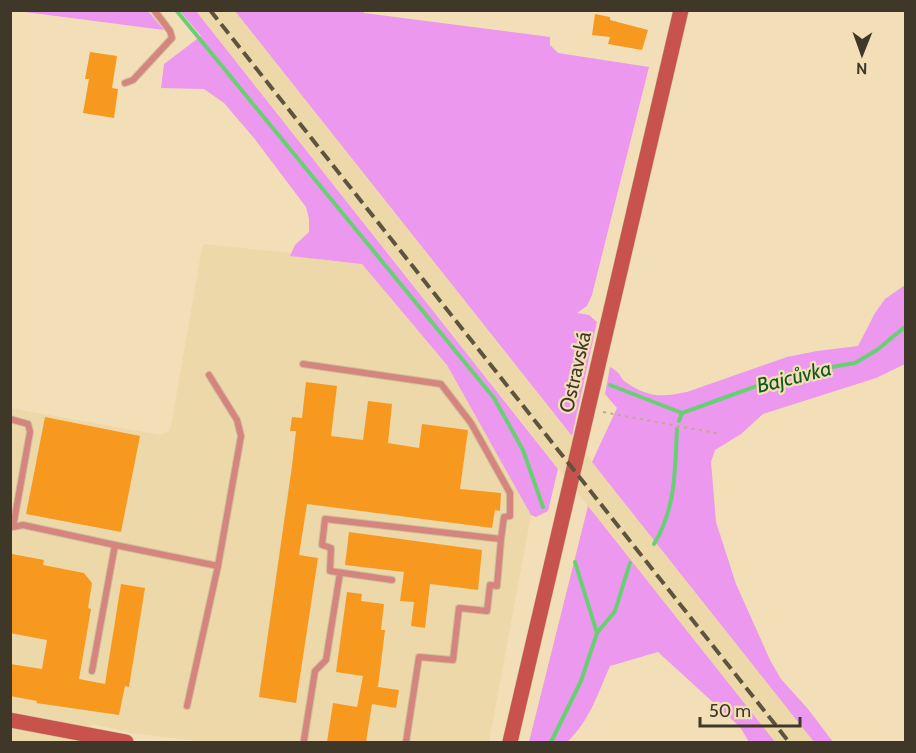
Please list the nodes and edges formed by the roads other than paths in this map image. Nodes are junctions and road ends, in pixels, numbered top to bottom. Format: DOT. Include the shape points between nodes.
graph roads {
  1 [pos="154,10"];
  2 [pos="681,10"];
  3 [pos="125,83"];
  4 [pos="303,364"];
  5 [pos="209,375"];
  6 [pos="10,419"];
  7 [pos="12,527"];
  8 [pos="501,539"];
  9 [pos="115,545"];
  10 [pos="218,566"];
  11 [pos="340,573"];
  12 [pos="392,580"];
  13 [pos="93,671"];
  14 [pos="187,706"];
  15 [pos="10,720"];
  16 [pos="304,740"];
  17 [pos="126,742"];
  18 [pos="406,742"];
  19 [pos="510,742"];
  1 -- 3 [label="lane" via="172,38 133,80"];
  2 -- 19 [label="main road, Ostravská"];
  4 -- 8 [label="lane" via="441,384 471,423 510,493 510,516 504,518"];
  5 -- 10 [label="lane" via="237,420 241,436"];
  6 -- 7 [label="lane" via="28,424 30,432"];
  7 -- 9 [label="lane" via="23,525"];
  8 -- 11 [label="lane" via="325,519 322,545 332,548 330,571"];
  8 -- 18 [label="lane" via="497,586 490,585 487,611 459,609 453,660 418,657"];
  9 -- 10 [label="lane"];
  9 -- 13 [label="lane"];
  10 -- 14 [label="lane"];
  11 -- 12 [label="lane"];
  11 -- 16 [label="lane" via="327,660 315,671"];
  15 -- 17 [label="main road"];
}
